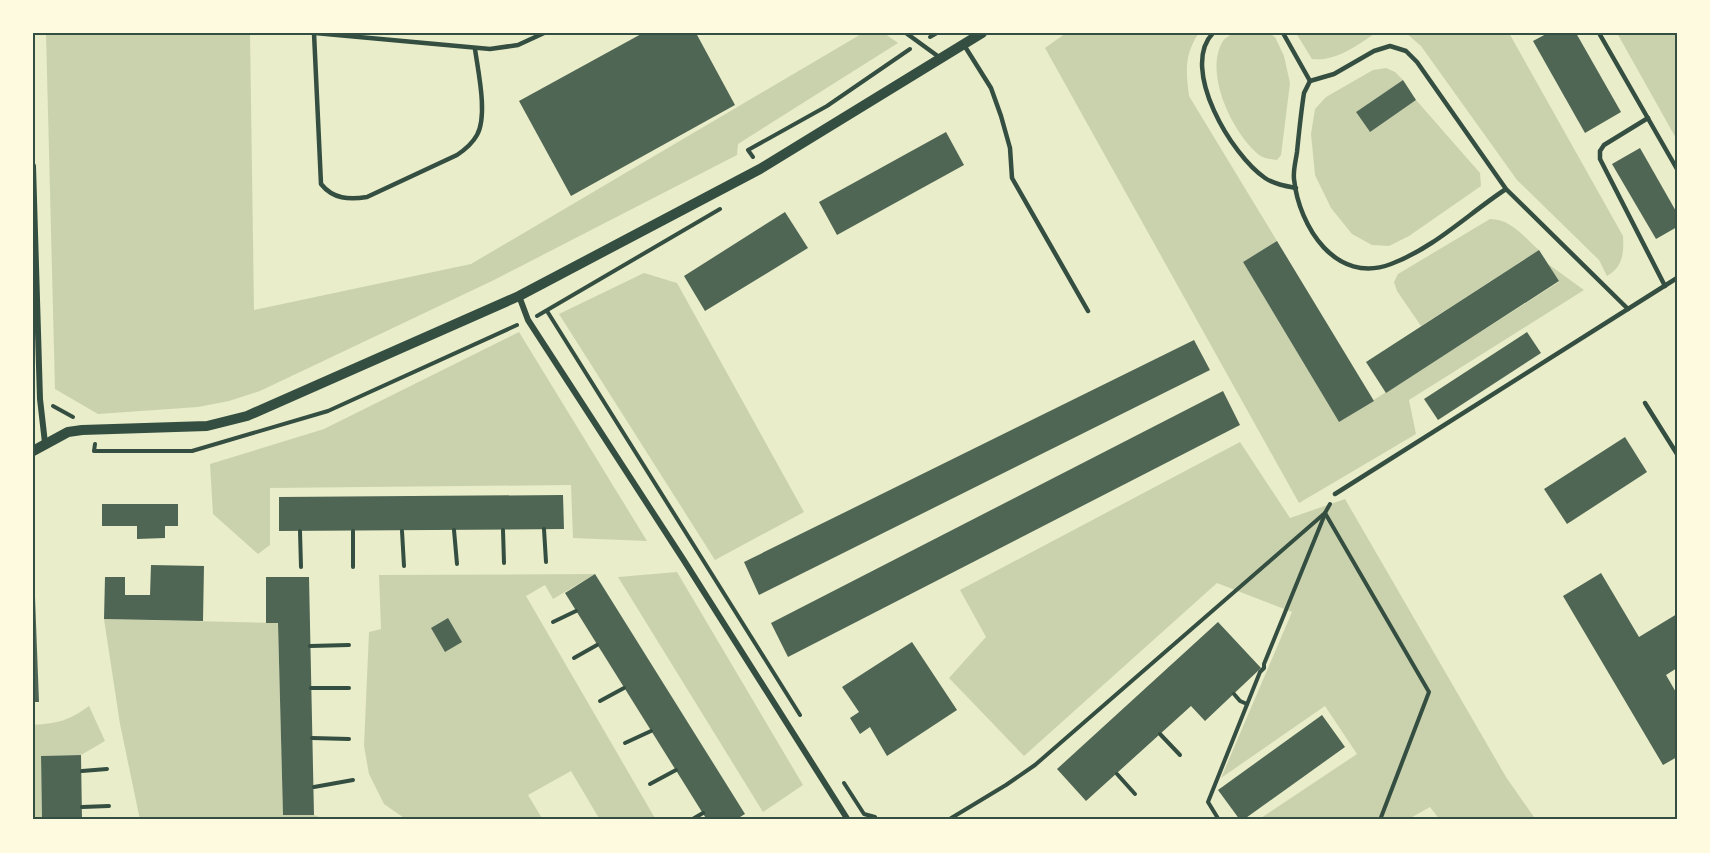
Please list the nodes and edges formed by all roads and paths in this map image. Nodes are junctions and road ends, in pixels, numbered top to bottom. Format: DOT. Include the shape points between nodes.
graph roads {
  1 [pos="314,33"];
  2 [pos="529,33"];
  3 [pos="544,33"];
  4 [pos="906,33"];
  5 [pos="982,33"];
  6 [pos="1213,33"];
  7 [pos="1283,33"];
  8 [pos="1599,33"];
  9 [pos="531,41"];
  10 [pos="964,45"];
  11 [pos="475,49"];
  12 [pos="942,58"];
  13 [pos="1310,81"];
  14 [pos="1648,118"];
  15 [pos="33,166"];
  16 [pos="1677,169"];
  17 [pos="1296,188"];
  18 [pos="1506,189"];
  19 [pos="1677,278"];
  20 [pos="1665,285"];
  21 [pos="519,296"];
  22 [pos="1628,309"];
  23 [pos="547,311"];
  24 [pos="1088,311"];
  25 [pos="1645,403"];
  26 [pos="45,443"];
  27 [pos="33,451"];
  28 [pos="1677,454"];
  29 [pos="1335,494"];
  30 [pos="1325,513"];
  31 [pos="544,529"];
  32 [pos="454,530"];
  33 [pos="503,530"];
  34 [pos="300,531"];
  35 [pos="353,531"];
  36 [pos="402,531"];
  37 [pos="546,562"];
  38 [pos="504,563"];
  39 [pos="457,564"];
  40 [pos="404,566"];
  41 [pos="301,567"];
  42 [pos="353,567"];
  43 [pos="576,611"];
  44 [pos="553,622"];
  45 [pos="349,645"];
  46 [pos="597,645"];
  47 [pos="310,646"];
  48 [pos="574,658"];
  49 [pos="311,688"];
  50 [pos="349,688"];
  51 [pos="624,688"];
  52 [pos="1234,694"];
  53 [pos="600,701"];
  54 [pos="1248,704"];
  55 [pos="800,715"];
  56 [pos="651,731"];
  57 [pos="1160,734"];
  58 [pos="312,738"];
  59 [pos="349,739"];
  60 [pos="625,743"];
  61 [pos="1180,755"];
  62 [pos="107,769"];
  63 [pos="675,770"];
  64 [pos="82,771"];
  65 [pos="1117,774"];
  66 [pos="353,780"];
  67 [pos="843,783"];
  68 [pos="650,784"];
  69 [pos="314,787"];
  70 [pos="1135,794"];
  71 [pos="109,806"];
  72 [pos="82,807"];
  73 [pos="703,813"];
  74 [pos="691,820"];
  75 [pos="848,820"];
  76 [pos="877,820"];
  77 [pos="948,820"];
  78 [pos="1219,820"];
  79 [pos="1380,820"];
  1 -- 11 [label="lane"];
  1 -- 11 [label="lane" via="321,183 327,192 340,198 367,197 470,146 482,117"];
  2 -- 9 [label="lane"];
  3 -- 9 [label="lane"];
  4 -- 12 [label="lane"];
  5 -- 10 [label="street"];
  6 -- 17 [label="lane" via="1203,56 1203,77 1222,127 1240,154 1265,178"];
  7 -- 13 [label="lane"];
  8 -- 14 [label="lane"];
  9 -- 11 [label="lane" via="505,48"];
  10 -- 12 [label="street"];
  10 -- 24 [label="lane" via="991,88 1010,148 1012,178"];
  12 -- 21 [label="street" via="760,169"];
  13 -- 17 [label="lane" via="1304,93"];
  13 -- 18 [label="lane" via="1334,74 1390,46 1406,51"];
  14 -- 16 [label="lane"];
  14 -- 20 [label="lane" via="1604,145 1600,159"];
  15 -- 26 [label="street" via="40,399"];
  17 -- 18 [label="lane" via="1308,228 1322,245 1353,267 1372,269 1392,264 1431,244"];
  18 -- 22 [label="lane"];
  19 -- 20 [label="lane"];
  20 -- 22 [label="lane"];
  21 -- 26 [label="street" via="247,416 207,426 82,430"];
  21 -- 75 [label="street" via="528,320"];
  22 -- 29 [label="lane"];
  23 -- 55 [label="path"];
  25 -- 28 [label="lane"];
  26 -- 27 [label="street"];
  29 -- 30 [label="path"];
  30 -- 54 [label="path"];
  30 -- 77 [label="path" via="1035,765"];
  30 -- 79 [label="path" via="1429,692"];
  31 -- 37 [label="path"];
  32 -- 39 [label="path"];
  33 -- 38 [label="path"];
  34 -- 41 [label="path"];
  35 -- 42 [label="path"];
  36 -- 40 [label="path"];
  43 -- 44 [label="path"];
  45 -- 47 [label="path"];
  46 -- 48 [label="path"];
  49 -- 50 [label="path"];
  51 -- 53 [label="path"];
  52 -- 54 [label="path"];
  54 -- 78 [label="path" via="1208,802"];
  56 -- 60 [label="path"];
  57 -- 61 [label="path"];
  58 -- 59 [label="path"];
  62 -- 64 [label="path"];
  63 -- 68 [label="path"];
  65 -- 70 [label="path"];
  66 -- 69 [label="path"];
  67 -- 76 [label="path" via="864,814"];
  71 -- 72 [label="path"];
  73 -- 74 [label="path"];
}
